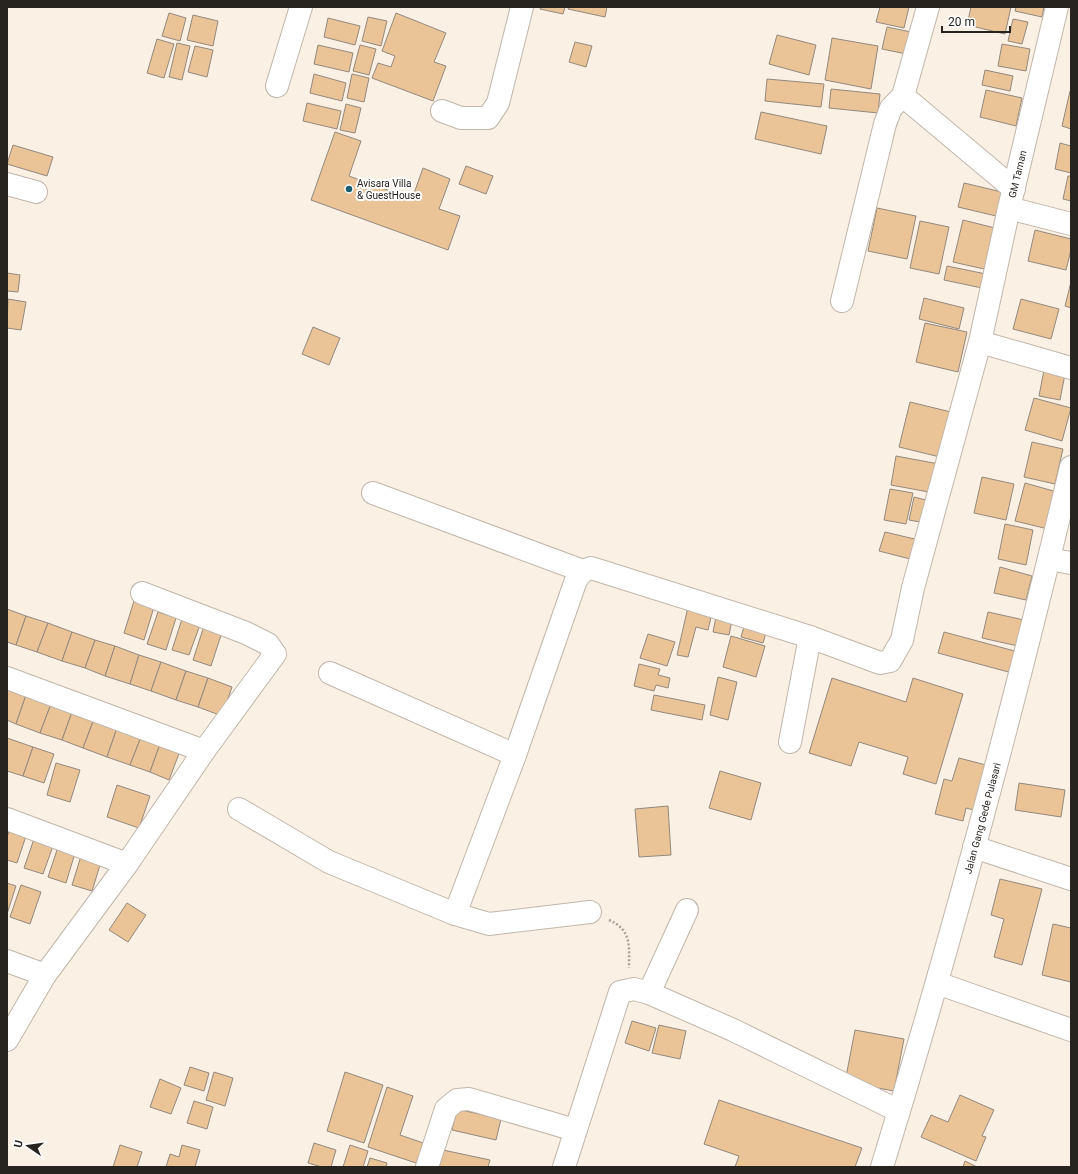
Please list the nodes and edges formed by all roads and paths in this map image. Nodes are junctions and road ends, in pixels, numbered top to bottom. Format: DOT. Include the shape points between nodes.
graph roads {
  1 [pos="301,7"];
  2 [pos="522,7"];
  3 [pos="928,7"];
  4 [pos="1057,7"];
  5 [pos="277,86"];
  6 [pos="903,96"];
  7 [pos="442,111"];
  8 [pos="7,184"];
  9 [pos="36,192"];
  10 [pos="1011,198"];
  11 [pos="1071,224"];
  12 [pos="842,301"];
  13 [pos="980,342"];
  14 [pos="1071,368"];
  15 [pos="1071,467"];
  16 [pos="373,493"];
  17 [pos="1049,559"];
  18 [pos="1071,563"];
  19 [pos="583,571"];
  20 [pos="142,593"];
  21 [pos="810,637"];
  22 [pos="330,673"];
  23 [pos="7,678"];
  24 [pos="790,742"];
  25 [pos="204,751"];
  26 [pos="515,755"];
  27 [pos="239,809"];
  28 [pos="7,819"];
  29 [pos="974,847"];
  30 [pos="127,864"];
  31 [pos="1071,879"];
  32 [pos="687,910"];
  33 [pos="590,912"];
  34 [pos="456,914"];
  35 [pos="7,961"];
  36 [pos="45,975"];
  37 [pos="937,983"];
  38 [pos="620,992"];
  39 [pos="649,992"];
  40 [pos="1071,1030"];
  41 [pos="7,1040"];
  42 [pos="899,1111"];
  43 [pos="575,1130"];
  44 [pos="427,1167"];
  45 [pos="564,1167"];
  46 [pos="882,1167"];
  1 -- 5 [label="street"];
  2 -- 7 [label="street" via="498,103 488,118 461,118"];
  3 -- 6 [label="street"];
  4 -- 10 [label="street, GM Taman"];
  6 -- 10 [label="street"];
  6 -- 12 [label="street" via="891,108 885,124"];
  8 -- 9 [label="street"];
  10 -- 11 [label="street"];
  10 -- 13 [label="street, GM Taman"];
  13 -- 14 [label="street"];
  13 -- 21 [label="street, GM Taman" via="913,588 902,640 896,653 890,661 880,663"];
  15 -- 17 [label="street, Jalan Gang Gede Pulasari"];
  16 -- 19 [label="street, GM Taman"];
  17 -- 18 [label="street"];
  17 -- 29 [label="street, Jalan Gang Gede Pulasari"];
  19 -- 21 [label="street, GM Taman" via="591,568"];
  19 -- 26 [label="street" via="576,580"];
  20 -- 25 [label="street" via="246,633 268,644 274,650 275,654 270,664"];
  21 -- 24 [label="street"];
  22 -- 26 [label="street"];
  23 -- 25 [label="street"];
  25 -- 30 [label="street"];
  26 -- 34 [label="street"];
  27 -- 34 [label="street" via="329,862"];
  28 -- 30 [label="street"];
  29 -- 31 [label="street"];
  29 -- 37 [label="street, Jalan Gang Gede Pulasari"];
  30 -- 36 [label="street"];
  32 -- 39 [label="street"];
  33 -- 34 [label="street" via="489,924"];
  33 -- 38 [label="path" via="618,924 628,937 629,971"];
  35 -- 36 [label="street"];
  36 -- 41 [label="street"];
  37 -- 40 [label="street"];
  37 -- 42 [label="street, Jalan Gang Gede Pulasari"];
  38 -- 39 [label="street"];
  38 -- 43 [label="street"];
  39 -- 42 [label="street"];
  42 -- 46 [label="street, Jalan Gang Gede Pulasari"];
  43 -- 44 [label="street" via="469,1099 457,1100 446,1109"];
  43 -- 45 [label="street"];
}
